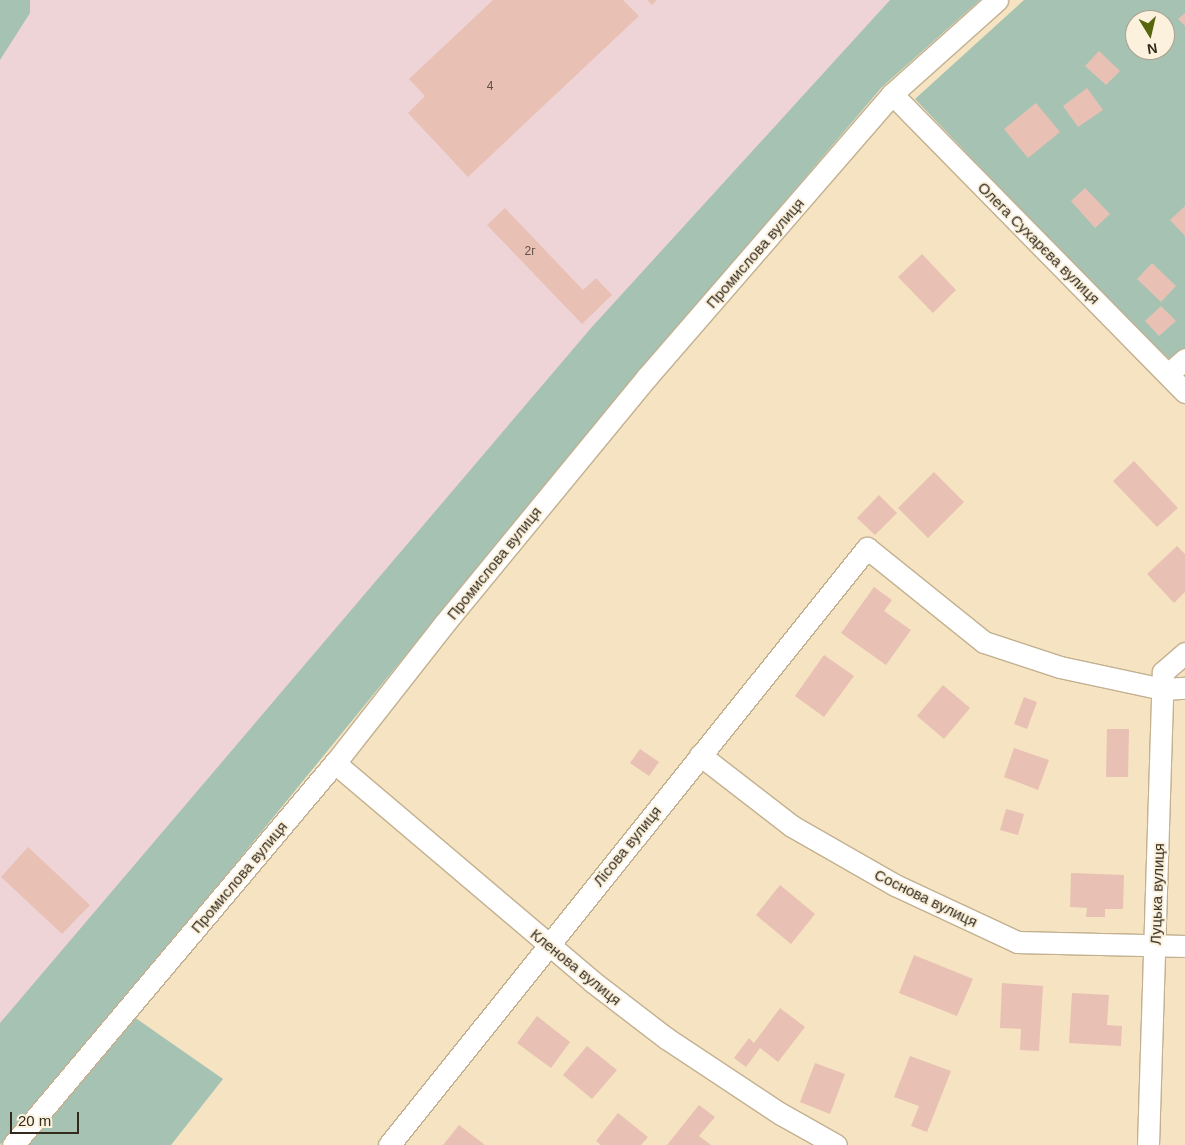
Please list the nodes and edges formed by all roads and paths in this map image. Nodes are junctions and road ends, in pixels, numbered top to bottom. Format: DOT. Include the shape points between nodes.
graph roads {
  1 [pos="996,0"];
  2 [pos="892,94"];
  3 [pos="1185,359"];
  4 [pos="1168,374"];
  5 [pos="1185,392"];
  6 [pos="1185,653"];
  7 [pos="1185,688"];
  8 [pos="1164,689"];
  9 [pos="700,755"];
  10 [pos="335,763"];
  11 [pos="548,944"];
  12 [pos="1155,944"];
  13 [pos="1185,946"];
  14 [pos="13,1145"];
  15 [pos="389,1145"];
  16 [pos="836,1145"];
  17 [pos="1148,1145"];
  1 -- 2 [label="street, Промислова вулиця"];
  2 -- 4 [label="street, Олега Сухарєва вулиця"];
  2 -- 10 [label="street, Промислова вулиця" via="648,377 444,624"];
  3 -- 4 [label="street"];
  4 -- 5 [label="street, Олега Сухарєва вулиця"];
  6 -- 8 [label="street, Луцька вулиця" via="1164,672"];
  7 -- 8 [label="street"];
  8 -- 9 [label="street, Лісова вулиця" via="1060,667 984,642 867,548"];
  8 -- 12 [label="street, Луцька вулиця"];
  9 -- 11 [label="street, Лісова вулиця"];
  9 -- 12 [label="street, Соснова вулиця" via="792,826 895,885 1017,942"];
  10 -- 11 [label="street, Кленова вулиця"];
  10 -- 14 [label="street, Промислова вулиця"];
  11 -- 15 [label="street, Лісова вулиця"];
  11 -- 16 [label="street, Кленова вулиця" via="666,1038 781,1114"];
  12 -- 13 [label="street, Соснова вулиця"];
  12 -- 17 [label="street, Луцька вулиця"];
}
